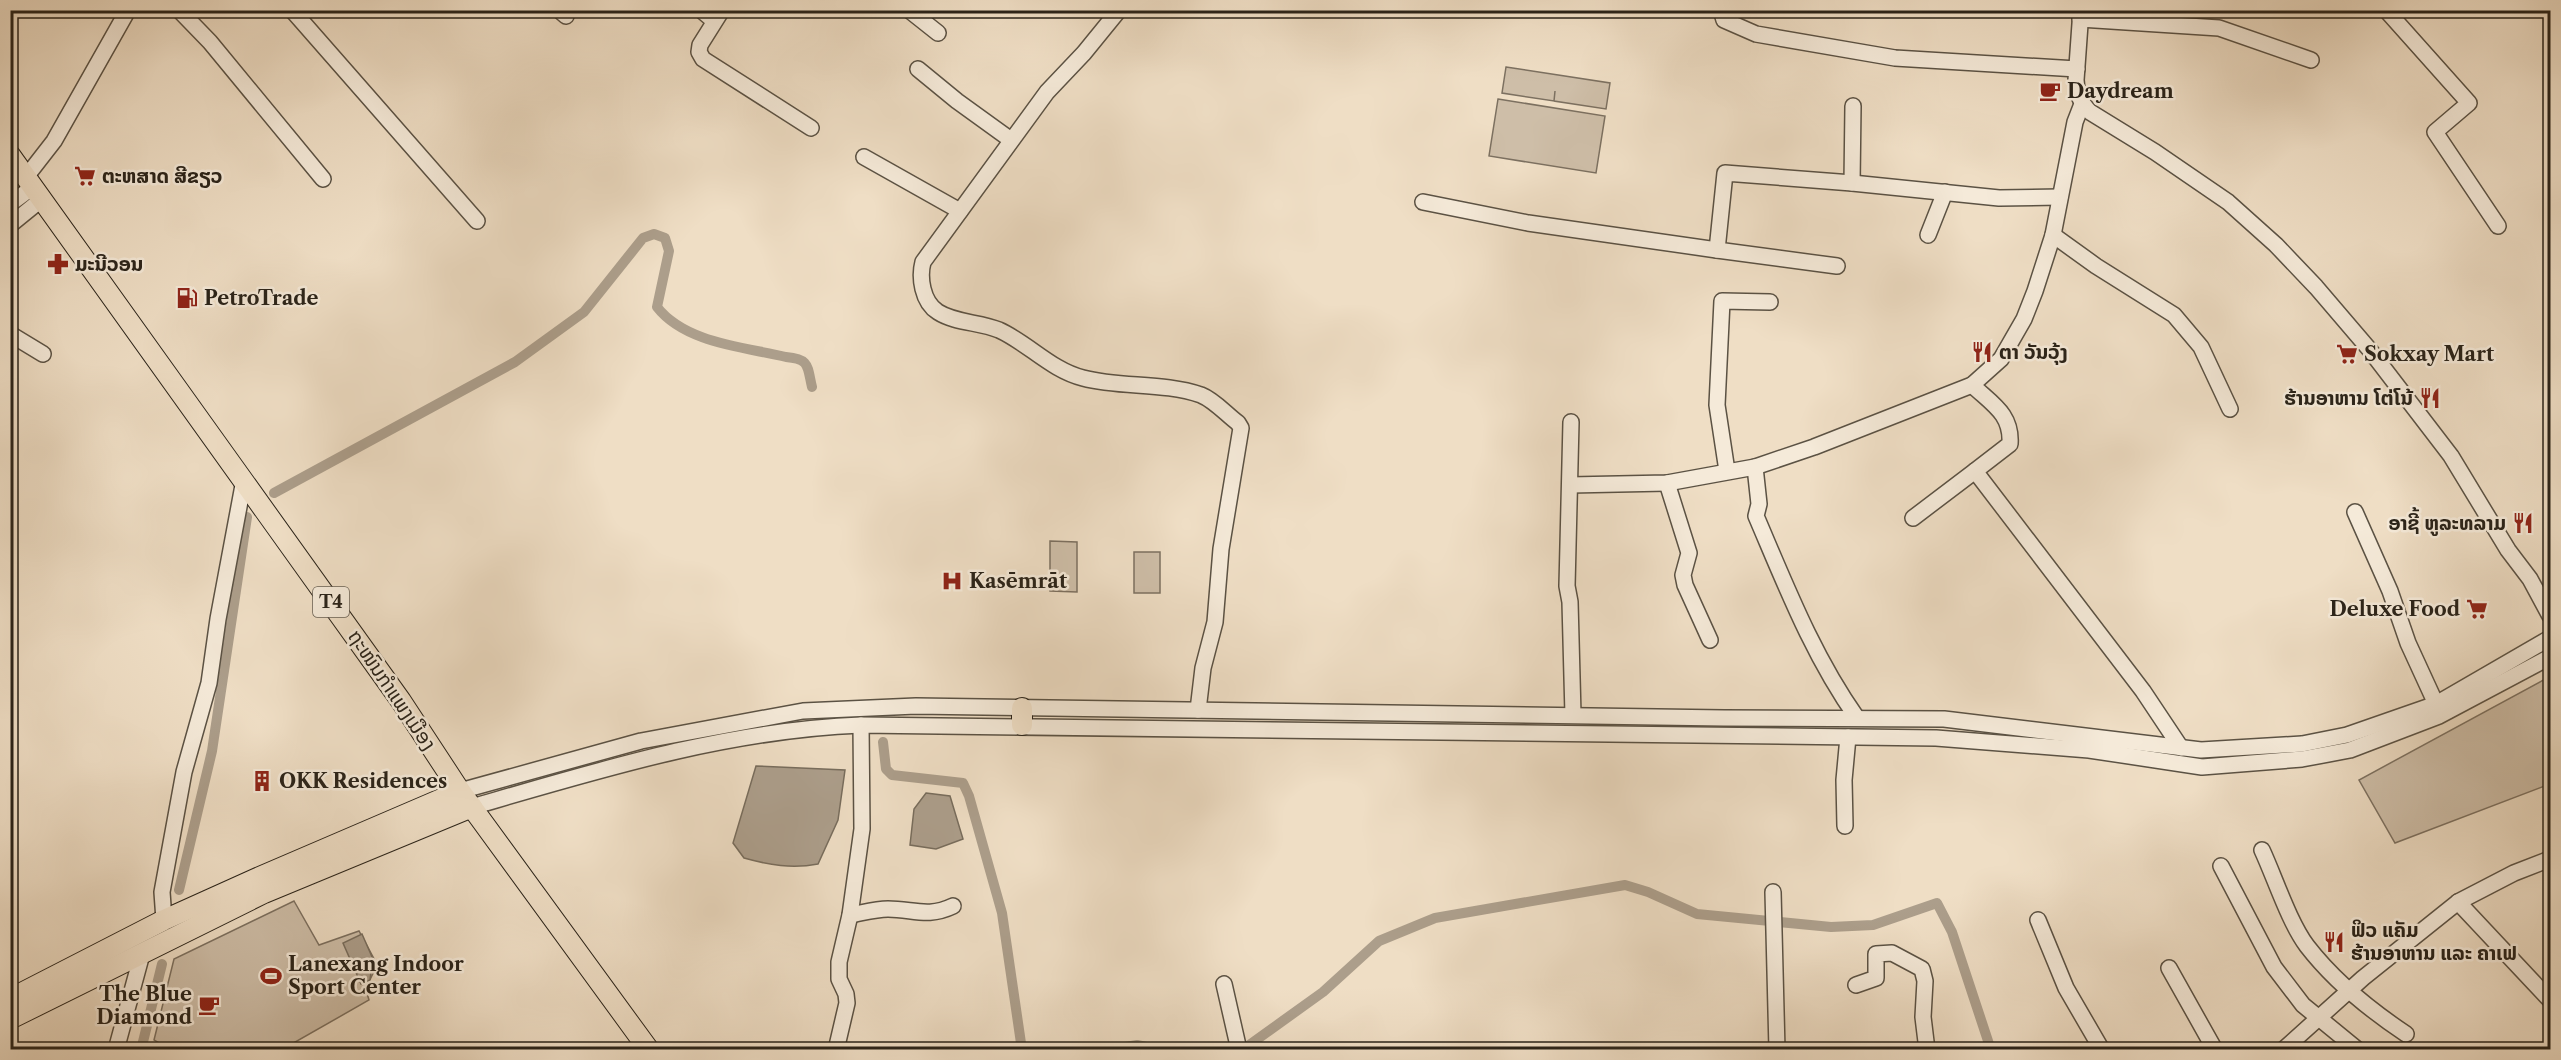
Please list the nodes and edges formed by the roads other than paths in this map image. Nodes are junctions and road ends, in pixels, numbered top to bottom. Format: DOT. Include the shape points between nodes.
graph roads {
  1 [pos="128,10"];
  2 [pos="179,10"];
  3 [pos="292,10"];
  4 [pos="701,10"];
  5 [pos="909,10"];
  6 [pos="1119,10"];
  7 [pos="1721,10"];
  8 [pos="2386,10"];
  9 [pos="2080,15"];
  10 [pos="718,16"];
  11 [pos="938,33"];
  12 [pos="2311,60"];
  13 [pos="918,69"];
  14 [pos="2077,69"];
  15 [pos="2082,104"];
  16 [pos="1852,106"];
  17 [pos="811,128"];
  18 [pos="1011,140"];
  19 [pos="10,155"];
  20 [pos="864,157"];
  21 [pos="323,179"];
  22 [pos="1852,183"];
  23 [pos="34,188"];
  24 [pos="1945,192"];
  25 [pos="2060,197"];
  26 [pos="1423,202"];
  27 [pos="10,204"];
  28 [pos="960,211"];
  29 [pos="477,221"];
  30 [pos="10,225"];
  31 [pos="2498,226"];
  32 [pos="1928,235"];
  33 [pos="2053,235"];
  34 [pos="1717,250"];
  35 [pos="1837,266"];
  36 [pos="1770,302"];
  37 [pos="10,334"];
  38 [pos="43,354"];
  39 [pos="1972,385"];
  40 [pos="2230,409"];
  41 [pos="1571,422"];
  42 [pos="1755,467"];
  43 [pos="1728,471"];
  44 [pos="1975,471"];
  45 [pos="244,480"];
  46 [pos="1667,483"];
  47 [pos="1570,484"];
  48 [pos="2355,512"];
  49 [pos="1913,518"];
  50 [pos="2550,616"];
  51 [pos="2550,638"];
  52 [pos="1710,640"];
  53 [pos="2550,657"];
  54 [pos="2436,704"];
  55 [pos="1198,710"];
  56 [pos="1573,715"];
  57 [pos="1022,717"];
  58 [pos="1857,718"];
  59 [pos="861,725"];
  60 [pos="1848,737"];
  61 [pos="2181,748"];
  62 [pos="460,791"];
  63 [pos="472,807"];
  64 [pos="1845,826"];
  65 [pos="2262,850"];
  66 [pos="2550,859"];
  67 [pos="2221,866"];
  68 [pos="1773,892"];
  69 [pos="2458,902"];
  70 [pos="953,906"];
  71 [pos="850,915"];
  72 [pos="164,920"];
  73 [pos="2038,920"];
  74 [pos="142,954"];
  75 [pos="2169,968"];
  76 [pos="1224,984"];
  77 [pos="1856,985"];
  78 [pos="2350,992"];
  79 [pos="10,999"];
  80 [pos="2550,1000"];
  81 [pos="2319,1017"];
  82 [pos="10,1019"];
  83 [pos="2406,1034"];
  84 [pos="116,1050"];
  85 [pos="649,1050"];
  86 [pos="836,1050"];
  87 [pos="1239,1050"];
  88 [pos="1777,1050"];
  89 [pos="1927,1050"];
  90 [pos="2102,1050"];
  91 [pos="2215,1050"];
  92 [pos="2283,1050"];
  93 [pos="2358,1050"];
  1 -- 23 [label="street" via="54,141"];
  2 -- 21 [label="street"];
  3 -- 29 [label="street"];
  4 -- 10 [label="street"];
  5 -- 11 [label="street"];
  6 -- 18 [label="street"];
  7 -- 14 [label="street" via="1724,20 1756,34 1895,58"];
  8 -- 31 [label="street" via="2469,103 2435,132"];
  9 -- 12 [label="street" via="2219,28"];
  9 -- 14 [label="street"];
  10 -- 17 [label="street" via="700,45 703,59"];
  13 -- 18 [label="street"];
  14 -- 15 [label="street" via="2076,90"];
  15 -- 25 [label="street"];
  15 -- 50 [label="street" via="2228,202 2316,287 2451,456"];
  16 -- 22 [label="street"];
  18 -- 28 [label="street"];
  19 -- 23 [label="main road, ຖະໜົນກຳແພງເມືອງ / T4"];
  20 -- 28 [label="street"];
  22 -- 24 [label="street"];
  22 -- 34 [label="street" via="1725,173"];
  23 -- 27 [label="street"];
  23 -- 30 [label="street"];
  23 -- 45 [label="main road, ຖະໜົນກຳແພງເມືອງ / T4"];
  24 -- 25 [label="street" via="1999,198"];
  24 -- 32 [label="street"];
  25 -- 33 [label="street"];
  26 -- 34 [label="street" via="1527,223"];
  28 -- 55 [label="street" via="923,262 921,283 936,311 1001,331 1056,367 1080,377 1202,396 1241,428 1221,549 1215,622 1203,668"];
  33 -- 39 [label="street" via="2024,319 2001,358"];
  33 -- 40 [label="street" via="2174,315 2201,347"];
  34 -- 35 [label="street"];
  36 -- 43 [label="street" via="1722,301 1717,405"];
  37 -- 38 [label="street"];
  39 -- 42 [label="street"];
  39 -- 44 [label="street" via="2006,416 2011,430 2010,444"];
  41 -- 47 [label="street"];
  42 -- 43 [label="street"];
  42 -- 58 [label="street" via="1759,504 1756,516 1828,674"];
  43 -- 46 [label="street"];
  44 -- 49 [label="street"];
  44 -- 61 [label="street" via="2143,691"];
  45 -- 62 [label="main road, ຖະໜົນກຳແພງເມືອງ / T4"];
  45 -- 72 [label="street" via="209,683 176,815 162,892"];
  46 -- 47 [label="street"];
  46 -- 52 [label="street" via="1689,553 1683,575 1685,585"];
  47 -- 56 [label="street" via="1567,586"];
  48 -- 54 [label="street"];
  51 -- 54 [label="street"];
  53 -- 60 [label="street" via="2439,716 2350,750 2302,759 2202,767 2078,749 1936,738"];
  54 -- 61 [label="street" via="2348,735 2302,744"];
  55 -- 56 [label="street"];
  55 -- 57 [label="street"];
  56 -- 58 [label="street"];
  57 -- 59 [label="street"];
  57 -- 60 [label="street"];
  57 -- 62 [label="street" via="916,706 802,711 641,741"];
  58 -- 61 [label="street" via="1944,719"];
  59 -- 63 [label="street" via="808,727 646,757"];
  59 -- 71 [label="street" via="862,829"];
  60 -- 64 [label="street"];
  62 -- 63 [label="main road, ຖະໜົນກຳແພງເມືອງ / T4"];
  62 -- 72 [label="main road"];
  63 -- 74 [label="main road" via="264,893"];
  63 -- 85 [label="main road, ຖະໜົນກຳແພງເມືອງ / T4"];
  65 -- 78 [label="street" via="2307,946"];
  66 -- 69 [label="street"];
  67 -- 81 [label="street" via="2274,967 2303,1005"];
  68 -- 88 [label="street"];
  69 -- 78 [label="street"];
  69 -- 80 [label="street"];
  70 -- 71 [label="street" via="919,914 887,909"];
  71 -- 86 [label="street" via="838,971 846,994 846,1011"];
  72 -- 79 [label="main road"];
  73 -- 90 [label="street" via="2066,988"];
  74 -- 82 [label="main road"];
  74 -- 84 [label="street"];
  75 -- 91 [label="street"];
  76 -- 87 [label="street"];
  77 -- 89 [label="street" via="1876,978 1876,954 1892,953 1922,969"];
  78 -- 81 [label="street"];
  78 -- 83 [label="street"];
  81 -- 92 [label="street"];
  81 -- 93 [label="street"];
}
